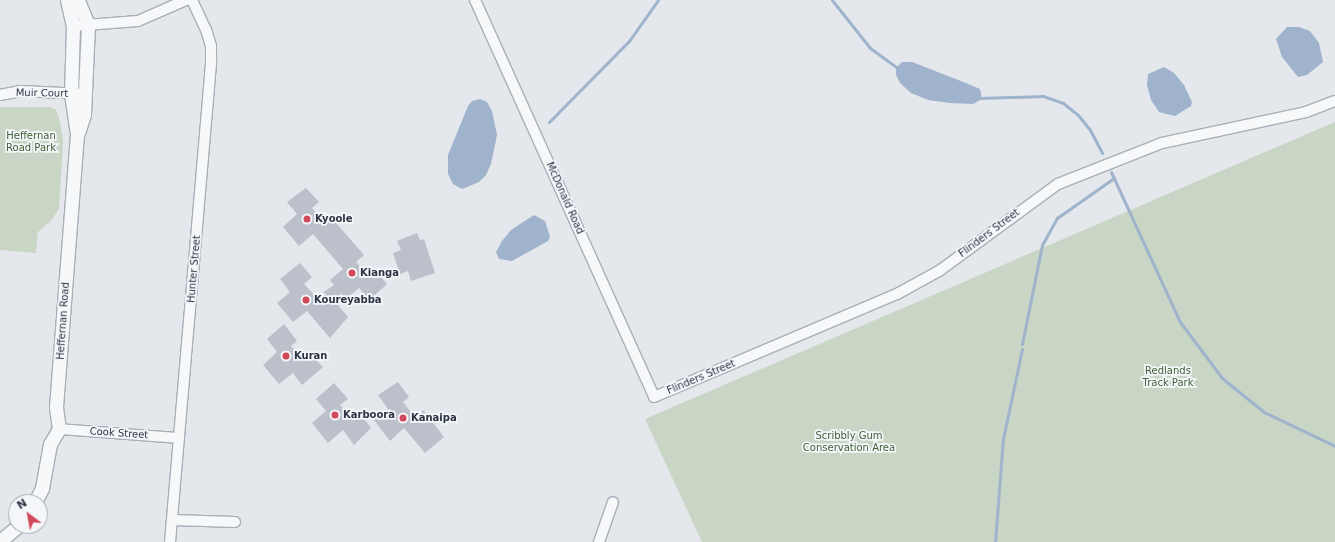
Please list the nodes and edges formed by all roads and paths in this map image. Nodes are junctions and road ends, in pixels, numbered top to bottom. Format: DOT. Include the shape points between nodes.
graph roads {
  1 [pos="67,0"];
  2 [pos="78,0"];
  3 [pos="186,0"];
  4 [pos="192,0"];
  5 [pos="475,0"];
  6 [pos="73,26"];
  7 [pos="88,26"];
  8 [pos="70,94"];
  9 [pos="84,94"];
  10 [pos="0,95"];
  11 [pos="1335,101"];
  12 [pos="77,136"];
  13 [pos="654,397"];
  14 [pos="59,429"];
  15 [pos="179,438"];
  16 [pos="39,494"];
  17 [pos="613,502"];
  18 [pos="173,520"];
  19 [pos="235,522"];
  20 [pos="8,534"];
  21 [pos="0,541"];
  22 [pos="170,542"];
  23 [pos="599,542"];
  1 -- 6 [label="street, Heffernan Road"];
  2 -- 7 [label="street, Heffernan Road"];
  3 -- 7 [label="street" via="138,21"];
  4 -- 15 [label="street, Hunter Street" via="211,46 211,61"];
  5 -- 13 [label="street, McDonald Road"];
  6 -- 7 [label="street"];
  6 -- 8 [label="street, Heffernan Road"];
  7 -- 9 [label="street, Heffernan Road"];
  8 -- 9 [label="street, Muir Court"];
  8 -- 10 [label="street, Muir Court" via="22,91"];
  8 -- 12 [label="street, Heffernan Road"];
  9 -- 12 [label="street, Heffernan Road" via="84,114"];
  11 -- 13 [label="street, Flinders Street" via="1306,112 1162,143 1058,184 939,271 896,294"];
  12 -- 14 [label="street, Heffernan Road" via="56,406"];
  14 -- 15 [label="street, Cook Street"];
  14 -- 16 [label="street" via="50,444"];
  15 -- 18 [label="street, Hunter Street"];
  17 -- 23 [label="street"];
  18 -- 19 [label="street"];
  18 -- 22 [label="street, Hunter Street"];
  20 -- 21 [label="street"];
}
